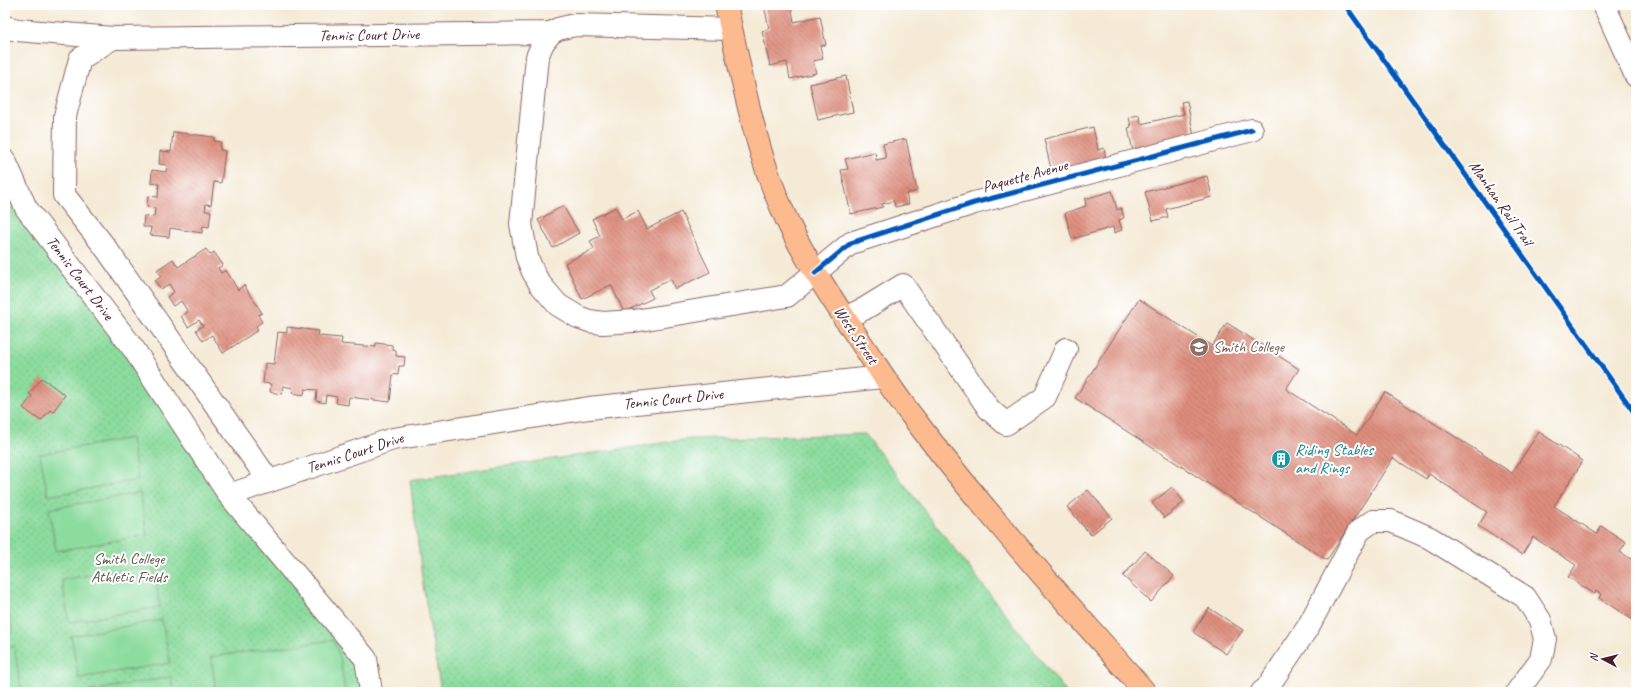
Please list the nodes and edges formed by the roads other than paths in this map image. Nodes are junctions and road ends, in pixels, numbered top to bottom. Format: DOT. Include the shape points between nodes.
graph roads {
  1 [pos="726,5"];
  2 [pos="1604,5"];
  3 [pos="5,27"];
  4 [pos="731,29"];
  5 [pos="551,33"];
  6 [pos="113,38"];
  7 [pos="1636,76"];
  8 [pos="1252,130"];
  9 [pos="5,161"];
  10 [pos="815,273"];
  11 [pos="844,318"];
  12 [pos="1066,349"];
  13 [pos="884,377"];
  14 [pos="269,481"];
  15 [pos="229,495"];
  16 [pos="371,692"];
  17 [pos="1145,692"];
  18 [pos="1262,692"];
  19 [pos="1517,692"];
  1 -- 4 [label="main road, West Street"];
  2 -- 7 [label="street"];
  3 -- 6 [label="street, Tennis Court Drive"];
  4 -- 5 [label="street, Tennis Court Drive" via="575,25"];
  4 -- 10 [label="main road, West Street" via="747,101 769,176 785,215"];
  5 -- 6 [label="street, Tennis Court Drive"];
  5 -- 10 [label="street, Paquette Avenue" via="537,57 521,224 527,257 533,272 558,305 589,321 634,321 787,296"];
  6 -- 14 [label="street" via="80,59 65,116 64,196 105,247"];
  8 -- 10 [label="street, Paquette Avenue" via="974,203 858,240"];
  9 -- 15 [label="street, Tennis Court Drive" via="26,208 133,348"];
  10 -- 11 [label="main road, West Street"];
  11 -- 12 [label="street" via="903,285 989,409 1006,424 1046,397"];
  11 -- 13 [label="main road, West Street"];
  13 -- 14 [label="street, Tennis Court Drive" via="589,408 393,439"];
  13 -- 17 [label="main road, West Street" via="911,416 1037,569"];
  14 -- 15 [label="street, Tennis Court Drive"];
  15 -- 16 [label="street" via="366,659"];
  18 -- 19 [label="street" via="1308,627 1359,531 1373,521 1391,521 1430,538 1525,597 1540,620 1545,639 1541,659"];
}
